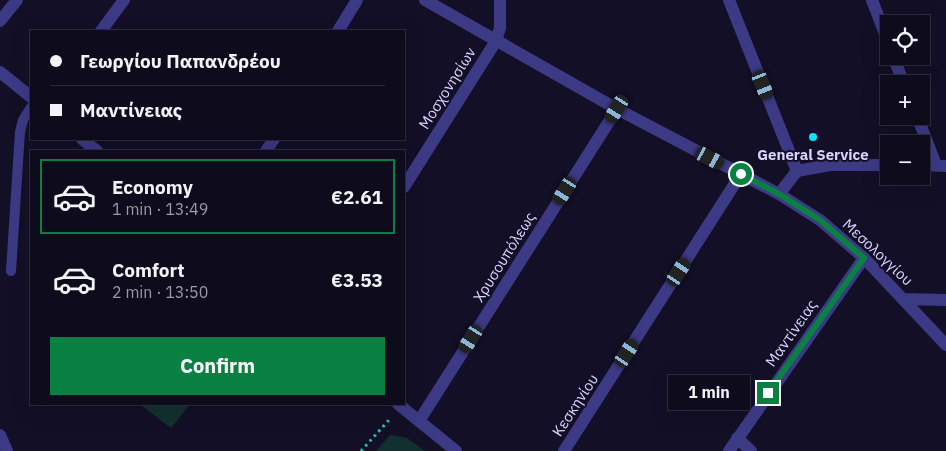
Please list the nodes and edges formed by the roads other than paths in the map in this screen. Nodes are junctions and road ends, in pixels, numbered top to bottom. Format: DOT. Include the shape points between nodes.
graph roads {
  1 [pos="18,0"];
  2 [pos="124,0"];
  3 [pos="357,0"];
  4 [pos="425,0"];
  5 [pos="500,0"];
  6 [pos="729,0"];
  7 [pos="872,0"];
  8 [pos="0,21"];
  9 [pos="880,21"];
  10 [pos="102,30"];
  11 [pos="339,30"];
  12 [pos="496,41"];
  13 [pos="0,72"];
  14 [pos="30,96"];
  15 [pos="30,109"];
  16 [pos="617,109"];
  17 [pos="921,125"];
  18 [pos="83,140"];
  19 [pos="97,150"];
  20 [pos="880,165"];
  21 [pos="941,165"];
  22 [pos="797,170"];
  23 [pos="741,174"];
  24 [pos="405,185"];
  25 [pos="779,194"];
  26 [pos="864,258"];
  27 [pos="11,271"];
  28 [pos="904,299"];
  29 [pos="946,300"];
  30 [pos="946,345"];
  31 [pos="400,405"];
  32 [pos="419,421"];
  33 [pos="0,435"];
  34 [pos="737,438"];
  35 [pos="7,451"];
  36 [pos="456,451"];
  37 [pos="564,451"];
  38 [pos="729,451"];
  39 [pos="752,451"];
  1 -- 8 [label="street"];
  2 -- 10 [label="street"];
  3 -- 11 [label="street"];
  4 -- 12 [label="street, Μεσολογγίου"];
  5 -- 12 [label="street, Μοσχονησίων" via="500,28"];
  6 -- 22 [label="street"];
  7 -- 9 [label="street"];
  12 -- 16 [label="street, Μεσολογγίου"];
  12 -- 24 [label="street, Μοσχονησίων"];
  13 -- 14 [label="street"];
  15 -- 27 [label="lane" via="20,132"];
  16 -- 23 [label="street, Μεσολογγίου"];
  16 -- 32 [label="street, Χρυσουπόλεως"];
  17 -- 21 [label="street"];
  18 -- 19 [label="street"];
  20 -- 22 [label="street" via="830,165"];
  22 -- 25 [label="street"];
  23 -- 25 [label="street, Μεσολογγίου"];
  23 -- 37 [label="street, Κεσκηνίου"];
  25 -- 26 [label="street, Μεσολογγίου" via="820,220"];
  26 -- 28 [label="street, Μεσολογγίου"];
  26 -- 34 [label="street, Μαντίνειας"];
  28 -- 29 [label="street"];
  28 -- 30 [label="street, Μεσολογγίου"];
  31 -- 32 [label="street"];
  32 -- 36 [label="street"];
  33 -- 35 [label="street"];
  34 -- 38 [label="street, Μαντίνειας"];
  34 -- 39 [label="street"];
}
